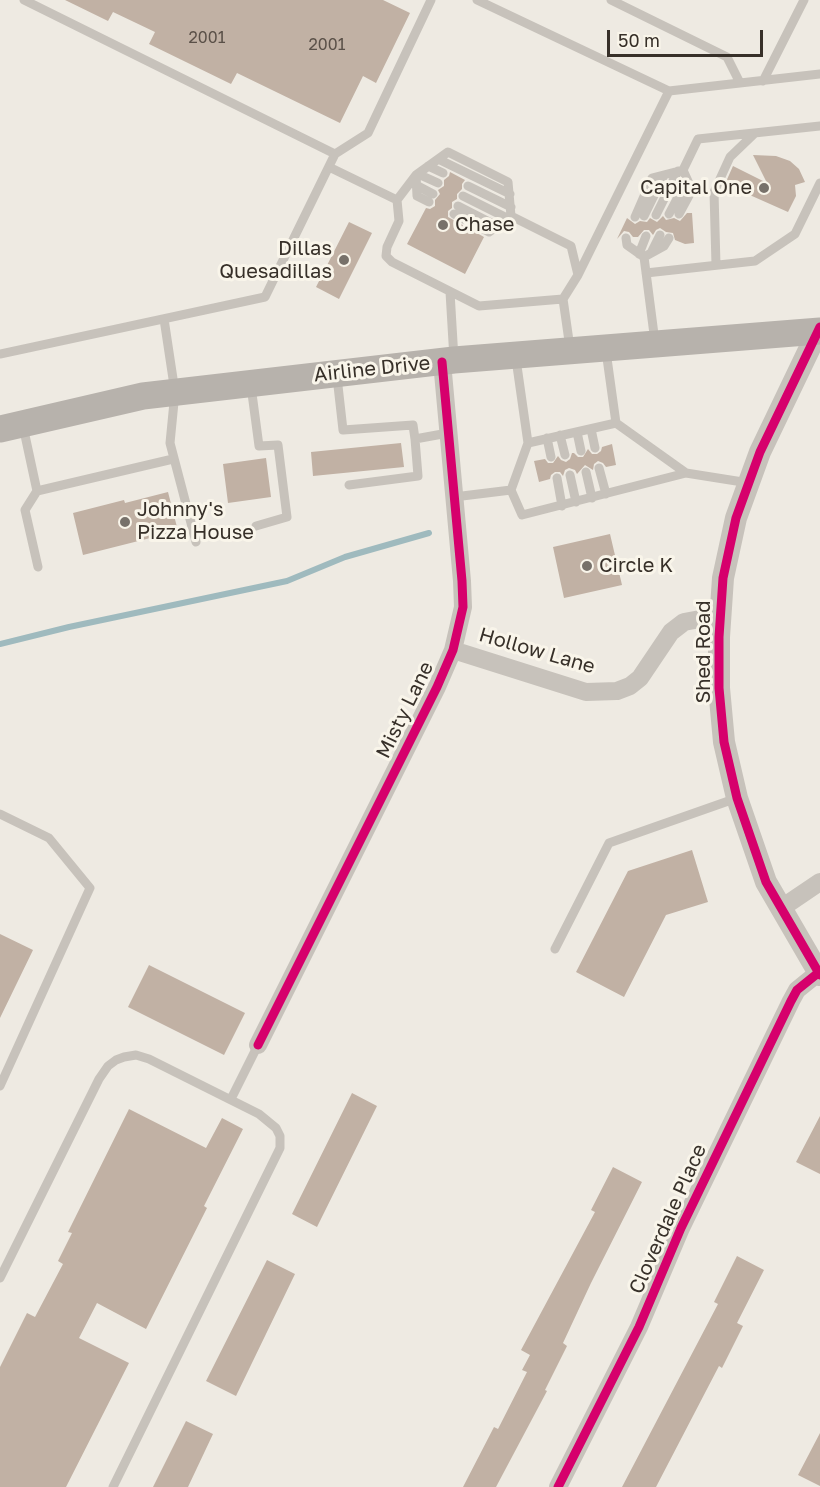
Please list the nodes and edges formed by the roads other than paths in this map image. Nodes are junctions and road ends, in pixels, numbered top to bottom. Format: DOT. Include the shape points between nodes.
graph roads {
  1 [pos="24,0"];
  2 [pos="431,0"];
  3 [pos="477,0"];
  4 [pos="611,0"];
  5 [pos="804,0"];
  6 [pos="820,75"];
  7 [pos="763,81"];
  8 [pos="740,83"];
  9 [pos="669,91"];
  10 [pos="820,126"];
  11 [pos="755,133"];
  12 [pos="335,154"];
  13 [pos="428,166"];
  14 [pos="329,167"];
  15 [pos="680,170"];
  16 [pos="443,173"];
  17 [pos="417,178"];
  18 [pos="438,183"];
  19 [pos="820,183"];
  20 [pos="468,186"];
  21 [pos="463,196"];
  22 [pos="431,198"];
  23 [pos="397,200"];
  24 [pos="456,210"];
  25 [pos="510,214"];
  26 [pos="674,214"];
  27 [pos="656,215"];
  28 [pos="639,217"];
  29 [pos="646,237"];
  30 [pos="664,237"];
  31 [pos="630,238"];
  32 [pos="645,255"];
  33 [pos="716,266"];
  34 [pos="646,273"];
  35 [pos="578,275"];
  36 [pos="450,292"];
  37 [pos="563,299"];
  38 [pos="164,319"];
  39 [pos="819,330"];
  40 [pos="656,344"];
  41 [pos="606,348"];
  42 [pos="570,351"];
  43 [pos="0,354"];
  44 [pos="516,356"];
  45 [pos="448,361"];
  46 [pos="336,373"];
  47 [pos="251,383"];
  48 [pos="175,392"];
  49 [pos="616,423"];
  50 [pos="11,426"];
  51 [pos="591,429"];
  52 [pos="577,432"];
  53 [pos="448,433"];
  54 [pos="560,435"];
  55 [pos="547,438"];
  56 [pos="415,439"];
  57 [pos="528,443"];
  58 [pos="595,448"];
  59 [pos="581,451"];
  60 [pos="565,455"];
  61 [pos="551,457"];
  62 [pos="173,459"];
  63 [pos="599,468"];
  64 [pos="586,471"];
  65 [pos="686,473"];
  66 [pos="570,475"];
  67 [pos="557,478"];
  68 [pos="749,483"];
  69 [pos="350,485"];
  70 [pos="511,490"];
  71 [pos="37,491"];
  72 [pos="606,494"];
  73 [pos="454,497"];
  74 [pos="592,498"];
  75 [pos="576,502"];
  76 [pos="562,506"];
  77 [pos="256,526"];
  78 [pos="196,542"];
  79 [pos="38,567"];
  80 [pos="720,620"];
  81 [pos="453,650"];
  82 [pos="737,798"];
  83 [pos="0,814"];
  84 [pos="820,882"];
  85 [pos="780,909"];
  86 [pos="555,949"];
  87 [pos="819,974"];
  88 [pos="258,1045"];
  89 [pos="0,1086"];
  90 [pos="231,1099"];
  91 [pos="0,1278"];
  92 [pos="113,1487"];
  93 [pos="558,1487"];
  1 -- 12 [label="lane"];
  2 -- 12 [label="lane" via="368,133"];
  3 -- 9 [label="lane"];
  4 -- 8 [label="lane" via="728,57"];
  5 -- 7 [label="lane"];
  6 -- 7 [label="lane"];
  7 -- 8 [label="lane"];
  8 -- 9 [label="lane"];
  9 -- 35 [label="lane"];
  10 -- 11 [label="lane"];
  11 -- 15 [label="lane" via="698,139"];
  11 -- 33 [label="lane" via="730,157 714,192"];
  12 -- 14 [label="lane"];
  13 -- 16 [label="lane"];
  13 -- 17 [label="lane"];
  13 -- 25 [label="lane" via="448,152 508,182"];
  14 -- 23 [label="lane"];
  14 -- 38 [label="lane" via="265,297"];
  15 -- 26 [label="lane" via="692,190"];
  15 -- 27 [label="lane"];
  15 -- 28 [label="lane" via="652,178"];
  17 -- 18 [label="lane"];
  17 -- 22 [label="lane"];
  17 -- 23 [label="lane"];
  19 -- 33 [label="lane" via="795,234 755,261"];
  20 -- 25 [label="lane"];
  21 -- 25 [label="lane"];
  23 -- 36 [label="lane" via="399,221 386,256"];
  24 -- 25 [label="lane" via="489,232"];
  25 -- 35 [label="lane" via="571,246"];
  29 -- 32 [label="lane"];
  30 -- 32 [label="lane" via="664,246"];
  31 -- 32 [label="lane" via="630,248"];
  32 -- 34 [label="lane"];
  33 -- 34 [label="lane"];
  34 -- 40 [label="lane"];
  35 -- 37 [label="lane"];
  36 -- 37 [label="lane" via="479,306"];
  36 -- 45 [label="lane"];
  37 -- 42 [label="lane"];
  38 -- 43 [label="lane"];
  38 -- 48 [label="lane"];
  39 -- 40 [label="main road, Airline Drive"];
  39 -- 68 [label="street, Shed Road"];
  40 -- 41 [label="main road, Airline Drive"];
  41 -- 42 [label="main road, Airline Drive"];
  41 -- 49 [label="lane"];
  42 -- 44 [label="main road, Airline Drive"];
  44 -- 45 [label="main road, Airline Drive"];
  44 -- 57 [label="lane"];
  45 -- 46 [label="main road, Airline Drive"];
  45 -- 53 [label="street, Misty Lane"];
  46 -- 47 [label="main road, Airline Drive"];
  46 -- 56 [label="lane" via="343,430 413,424"];
  47 -- 48 [label="main road, Airline Drive"];
  47 -- 77 [label="lane" via="259,446 278,445 287,517"];
  48 -- 50 [label="main road, Airline Drive"];
  48 -- 62 [label="lane" via="170,443"];
  49 -- 51 [label="lane"];
  49 -- 65 [label="lane"];
  50 -- 71 [label="lane"];
  51 -- 52 [label="lane"];
  51 -- 58 [label="lane"];
  52 -- 54 [label="lane"];
  52 -- 59 [label="lane"];
  53 -- 56 [label="lane"];
  53 -- 73 [label="street, Misty Lane"];
  54 -- 55 [label="lane"];
  54 -- 60 [label="lane"];
  55 -- 57 [label="lane"];
  55 -- 61 [label="lane"];
  56 -- 69 [label="lane" via="418,476"];
  57 -- 70 [label="lane"];
  62 -- 71 [label="lane"];
  62 -- 78 [label="lane"];
  63 -- 72 [label="lane"];
  64 -- 74 [label="lane"];
  65 -- 68 [label="lane"];
  65 -- 72 [label="lane"];
  66 -- 75 [label="lane"];
  67 -- 76 [label="lane"];
  68 -- 80 [label="street, Shed Road" via="736,518 723,578"];
  70 -- 73 [label="lane"];
  70 -- 76 [label="lane" via="522,515"];
  71 -- 79 [label="lane" via="25,510"];
  72 -- 74 [label="lane"];
  73 -- 81 [label="street, Misty Lane" via="463,607"];
  74 -- 75 [label="lane"];
  75 -- 76 [label="lane"];
  80 -- 81 [label="street, Hollow Lane" via="684,622 671,632 640,678 617,692 586,692"];
  80 -- 82 [label="street, Shed Road" via="723,731"];
  81 -- 88 [label="street, Misty Lane"];
  82 -- 85 [label="street, Shed Road" via="766,882"];
  82 -- 86 [label="lane" via="609,843"];
  83 -- 89 [label="lane" via="49,838 90,888"];
  84 -- 85 [label="street"];
  85 -- 87 [label="street, Shed Road"];
  87 -- 93 [label="street, Cloverdale Place" via="797,990 681,1228 639,1327"];
  88 -- 90 [label="lane"];
  90 -- 91 [label="lane" via="136,1055 124,1056 108,1066"];
  90 -- 92 [label="lane" via="276,1128 280,1148"];
}
